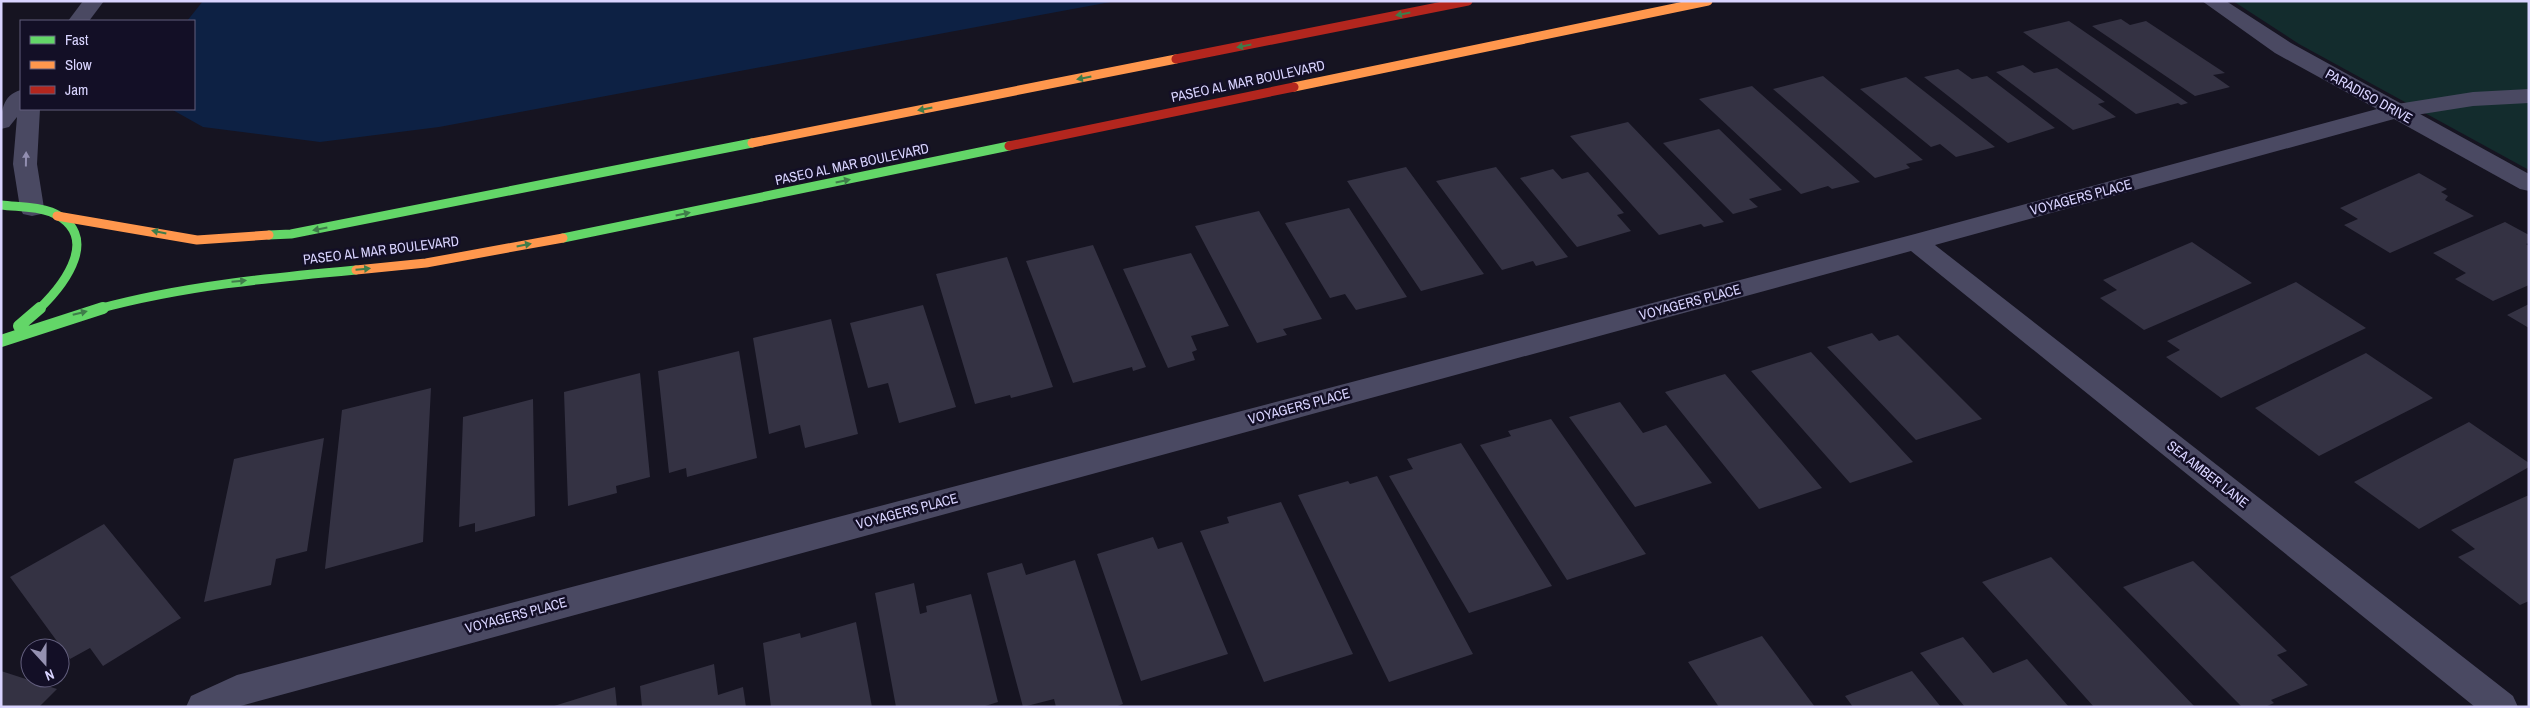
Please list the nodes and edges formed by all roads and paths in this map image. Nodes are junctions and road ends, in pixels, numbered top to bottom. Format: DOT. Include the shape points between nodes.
graph roads {
  1 [pos="94,1"];
  2 [pos="1468,1"];
  3 [pos="1708,1"];
  4 [pos="2212,1"];
  5 [pos="79,20"];
  6 [pos="2529,96"];
  7 [pos="20,98"];
  8 [pos="29,110"];
  9 [pos="2397,111"];
  10 [pos="1,122"];
  11 [pos="2529,184"];
  12 [pos="1,205"];
  13 [pos="32,208"];
  14 [pos="57,216"];
  15 [pos="1915,242"];
  16 [pos="1,340"];
  17 [pos="203,707"];
  18 [pos="2501,707"];
  1 -- 5 [label="street"];
  2 -- 14 [label="main road, PASEO AL MAR BOULEVARD, one-way" via="291,234 197,240"];
  16 -- 3 [label="main road, PASEO AL MAR BOULEVARD, one-way" via="51,320 132,300 227,282 426,263 632,224"];
  4 -- 9 [label="street, PARADISO DRIVE" via="2283,48"];
  6 -- 9 [label="street, VOYAGERS PLACE" via="2473,99"];
  7 -- 10 [label="street"];
  13 -- 8 [label="street, one-way" via="25,164"];
  9 -- 11 [label="street, PARADISO DRIVE"];
  9 -- 15 [label="street, VOYAGERS PLACE"];
  12 -- 13 [label="main road, PASEO AL MAR BOULEVARD"];
  13 -- 14 [label="main road, PASEO AL MAR BOULEVARD"];
  14 -- 16 [label="main road" via="74,233 77,244 72,271 49,301"];
  15 -- 17 [label="street, VOYAGERS PLACE" via="246,687"];
  15 -- 18 [label="street, SEA AMBER LANE"];
}
